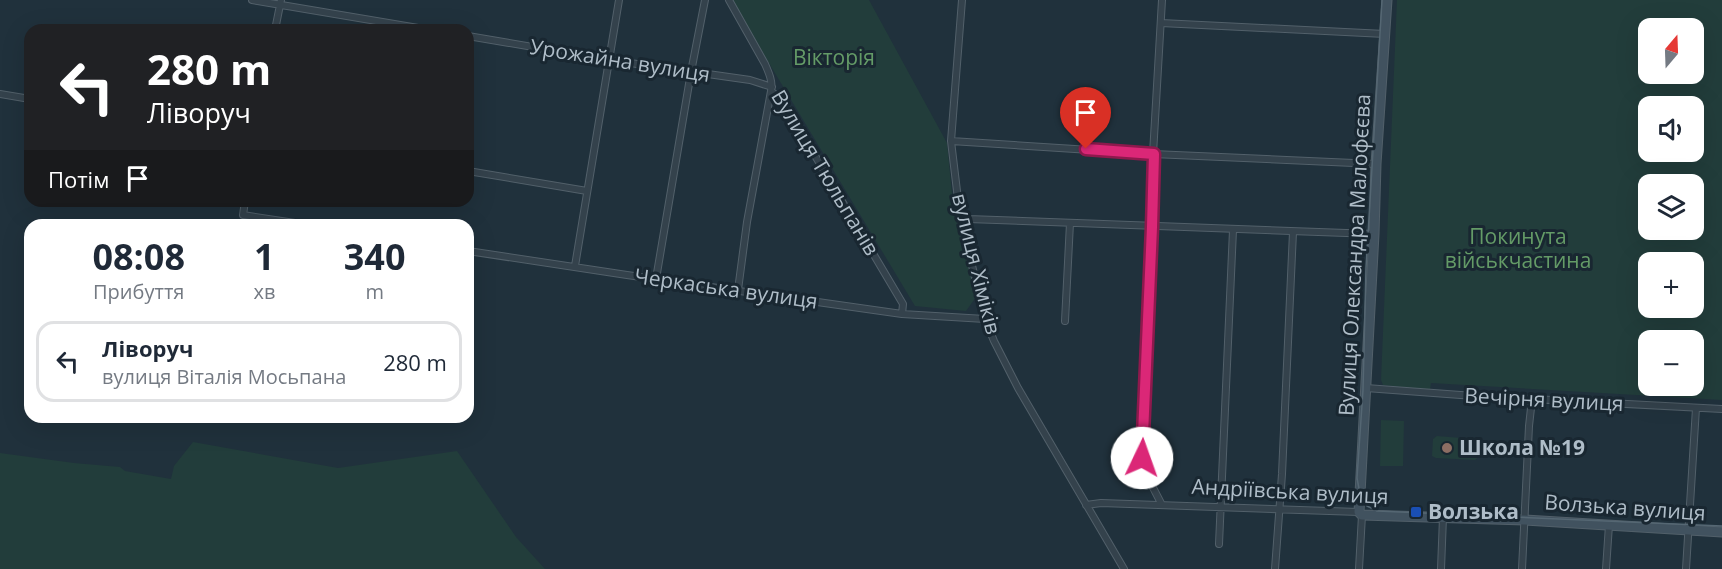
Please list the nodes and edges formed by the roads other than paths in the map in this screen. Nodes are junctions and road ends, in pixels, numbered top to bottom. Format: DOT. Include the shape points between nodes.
graph roads {
  1 [pos="252,0"];
  2 [pos="619,0"];
  3 [pos="705,0"];
  4 [pos="729,0"];
  5 [pos="962,0"];
  6 [pos="1162,0"];
  7 [pos="1388,0"];
  8 [pos="280,2"];
  9 [pos="1161,23"];
  10 [pos="276,24"];
  11 [pos="398,24"];
  12 [pos="1385,34"];
  13 [pos="474,37"];
  14 [pos="609,60"];
  15 [pos="691,72"];
  16 [pos="772,89"];
  17 [pos="0,94"];
  18 [pos="24,98"];
  19 [pos="951,141"];
  20 [pos="1154,154"];
  21 [pos="1376,164"];
  22 [pos="474,172"];
  23 [pos="587,190"];
  24 [pos="244,207"];
  25 [pos="960,216"];
  26 [pos="269,219"];
  27 [pos="1070,223"];
  28 [pos="1152,227"];
  29 [pos="1233,230"];
  30 [pos="1293,232"];
  31 [pos="1374,234"];
  32 [pos="474,251"];
  33 [pos="575,266"];
  34 [pos="656,279"];
  35 [pos="738,290"];
  36 [pos="902,314"];
  37 [pos="985,319"];
  38 [pos="1065,321"];
  39 [pos="1366,388"];
  40 [pos="1532,399"];
  41 [pos="1696,408"];
  42 [pos="1722,410"];
  43 [pos="1086,505"];
  44 [pos="1162,505"];
  45 [pos="1221,507"];
  46 [pos="1279,510"];
  47 [pos="1361,513"];
  48 [pos="1443,517"];
  49 [pos="1525,520"];
  50 [pos="1609,525"];
  51 [pos="1688,531"];
  52 [pos="1722,532"];
  53 [pos="1219,544"];
  54 [pos="1124,569"];
  55 [pos="1275,569"];
  56 [pos="1359,569"];
  57 [pos="1441,569"];
  58 [pos="1522,569"];
  59 [pos="1606,569"];
  60 [pos="1686,569"];
  1 -- 8 [label="street"];
  2 -- 14 [label="street"];
  3 -- 15 [label="street"];
  4 -- 16 [label="street, Вулиця Тюльпанів" via="765,64"];
  5 -- 19 [label="street, вулиця Хіміків"];
  6 -- 9 [label="street"];
  7 -- 12 [label="street, Вулиця Олександра Малофєєва"];
  8 -- 10 [label="street"];
  8 -- 11 [label="street"];
  9 -- 12 [label="street"];
  9 -- 20 [label="street"];
  12 -- 21 [label="street, Вулиця Олександра Малофєєва"];
  13 -- 14 [label="street, Урожайна вулиця"];
  14 -- 15 [label="street, Урожайна вулиця"];
  14 -- 23 [label="street"];
  15 -- 16 [label="street, Урожайна вулиця" via="750,80"];
  15 -- 34 [label="street"];
  16 -- 35 [label="street"];
  16 -- 36 [label="street, Вулиця Тюльпанів" via="903,303"];
  17 -- 18 [label="street"];
  19 -- 20 [label="street"];
  19 -- 25 [label="street, вулиця Хіміків"];
  20 -- 21 [label="street"];
  20 -- 28 [label="street"];
  21 -- 31 [label="street, Вулиця Олександра Малофєєва"];
  22 -- 23 [label="street"];
  23 -- 33 [label="street"];
  24 -- 26 [label="street" via="243,215"];
  25 -- 27 [label="street"];
  25 -- 37 [label="street, вулиця Хіміків"];
  27 -- 28 [label="street"];
  27 -- 38 [label="street"];
  28 -- 29 [label="street"];
  28 -- 44 [label="street" via="1142,458"];
  29 -- 30 [label="street"];
  29 -- 45 [label="street"];
  30 -- 31 [label="street"];
  30 -- 46 [label="street"];
  31 -- 39 [label="street, Вулиця Олександра Малофєєва"];
  32 -- 33 [label="street, Черкаська вулиця"];
  33 -- 34 [label="street, Черкаська вулиця"];
  34 -- 35 [label="street, Черкаська вулиця"];
  35 -- 36 [label="street, Черкаська вулиця"];
  36 -- 37 [label="street, Черкаська вулиця"];
  37 -- 43 [label="street, вулиця Хіміків" via="1018,388"];
  39 -- 40 [label="street, Вечірня вулиця"];
  39 -- 47 [label="street, Вулиця Олександра Малофєєва"];
  40 -- 41 [label="street, Вечірня вулиця"];
  40 -- 49 [label="street"];
  41 -- 42 [label="street, Вечірня вулиця"];
  41 -- 51 [label="street"];
  43 -- 44 [label="street, Андріївська вулиця"];
  43 -- 54 [label="street, вулиця Хіміків"];
  44 -- 45 [label="street, Андріївська вулиця"];
  45 -- 46 [label="street, Андріївська вулиця"];
  45 -- 53 [label="street"];
  46 -- 47 [label="street, Андріївська вулиця"];
  46 -- 55 [label="street"];
  47 -- 48 [label="street, Андріївська вулиця"];
  47 -- 56 [label="street, Вулиця Олександра Малофєєва"];
  48 -- 49 [label="street, Андріївська вулиця"];
  48 -- 57 [label="street"];
  49 -- 50 [label="street, Волзька вулиця"];
  49 -- 58 [label="street"];
  50 -- 51 [label="street, Волзька вулиця"];
  50 -- 59 [label="street"];
  51 -- 52 [label="street, Волзька вулиця"];
  51 -- 60 [label="street"];
}
